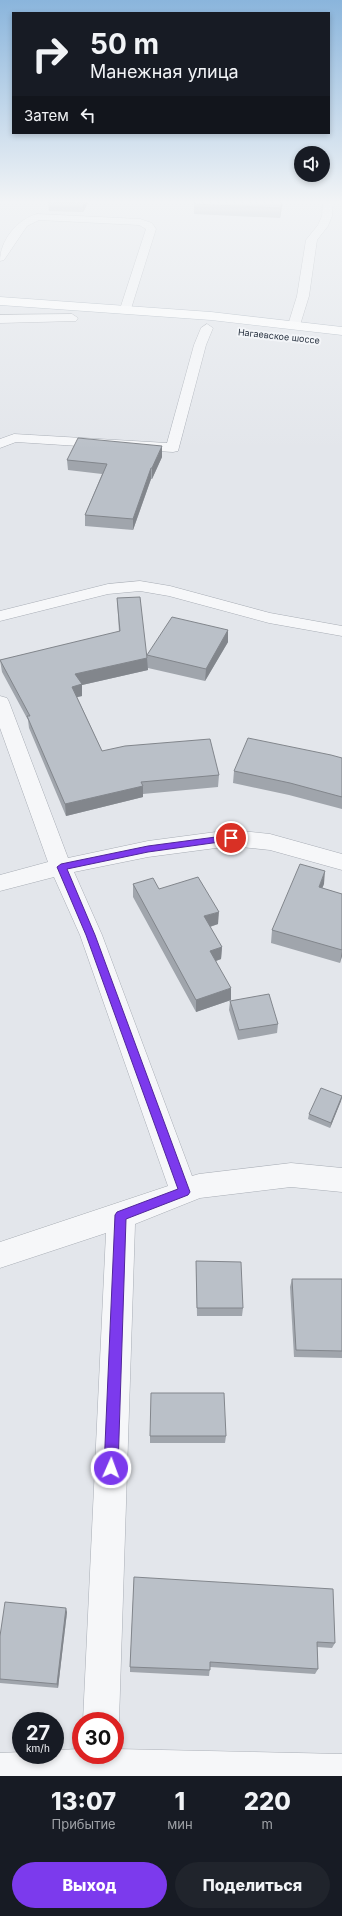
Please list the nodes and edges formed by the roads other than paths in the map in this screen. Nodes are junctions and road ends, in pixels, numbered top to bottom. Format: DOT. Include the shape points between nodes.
graph roads {
  1 [pos="134,284"];
  2 [pos="305,284"];
  3 [pos="0,301"];
  4 [pos="126,309"];
  5 [pos="0,314"];
  6 [pos="72,318"];
  7 [pos="0,320"];
  8 [pos="294,325"];
  9 [pos="207,328"];
  10 [pos="222,330"];
  11 [pos="342,331"];
  12 [pos="238,332"];
  13 [pos="342,343"];
  14 [pos="0,444"];
  15 [pos="0,616"];
  16 [pos="342,631"];
  17 [pos="0,702"];
  18 [pos="342,862"];
  19 [pos="61,867"];
  20 [pos="0,883"];
  21 [pos="342,1180"];
  22 [pos="184,1192"];
  23 [pos="121,1215"];
  24 [pos="0,1255"];
  25 [pos="102,1712"];
  26 [pos="124,1762"];
  27 [pos="72,1764"];
  28 [pos="0,1770"];
  29 [pos="342,1772"];
  1 -- 4 [label="street"];
  2 -- 8 [label="street"];
  3 -- 4 [label="main road, Нагаевское шоссе"];
  4 -- 8 [label="main road, Нагаевское шоссе"];
  5 -- 6 [label="main road, Нагаевское шоссе"];
  6 -- 7 [label="street"];
  6 -- 9 [label="main road, Нагаевское шоссе"];
  8 -- 11 [label="main road, Нагаевское шоссе"];
  9 -- 10 [label="main road, Нагаевское шоссе"];
  9 -- 14 [label="street" via="200,345 173,448 14,438"];
  12 -- 13 [label="main road, Нагаевское шоссе"];
  15 -- 16 [label="street" via="108,589 140,586 170,591 270,618"];
  17 -- 19 [label="street"];
  18 -- 19 [label="street" via="270,842 231,838 148,849"];
  19 -- 20 [label="street"];
  19 -- 22 [label="street" via="90,935"];
  21 -- 22 [label="street" via="291,1175 199,1186"];
  22 -- 23 [label="street"];
  23 -- 24 [label="street"];
  23 -- 25 [label="street"];
  26 -- 29 [label="street"];
  27 -- 28 [label="street"];
}
